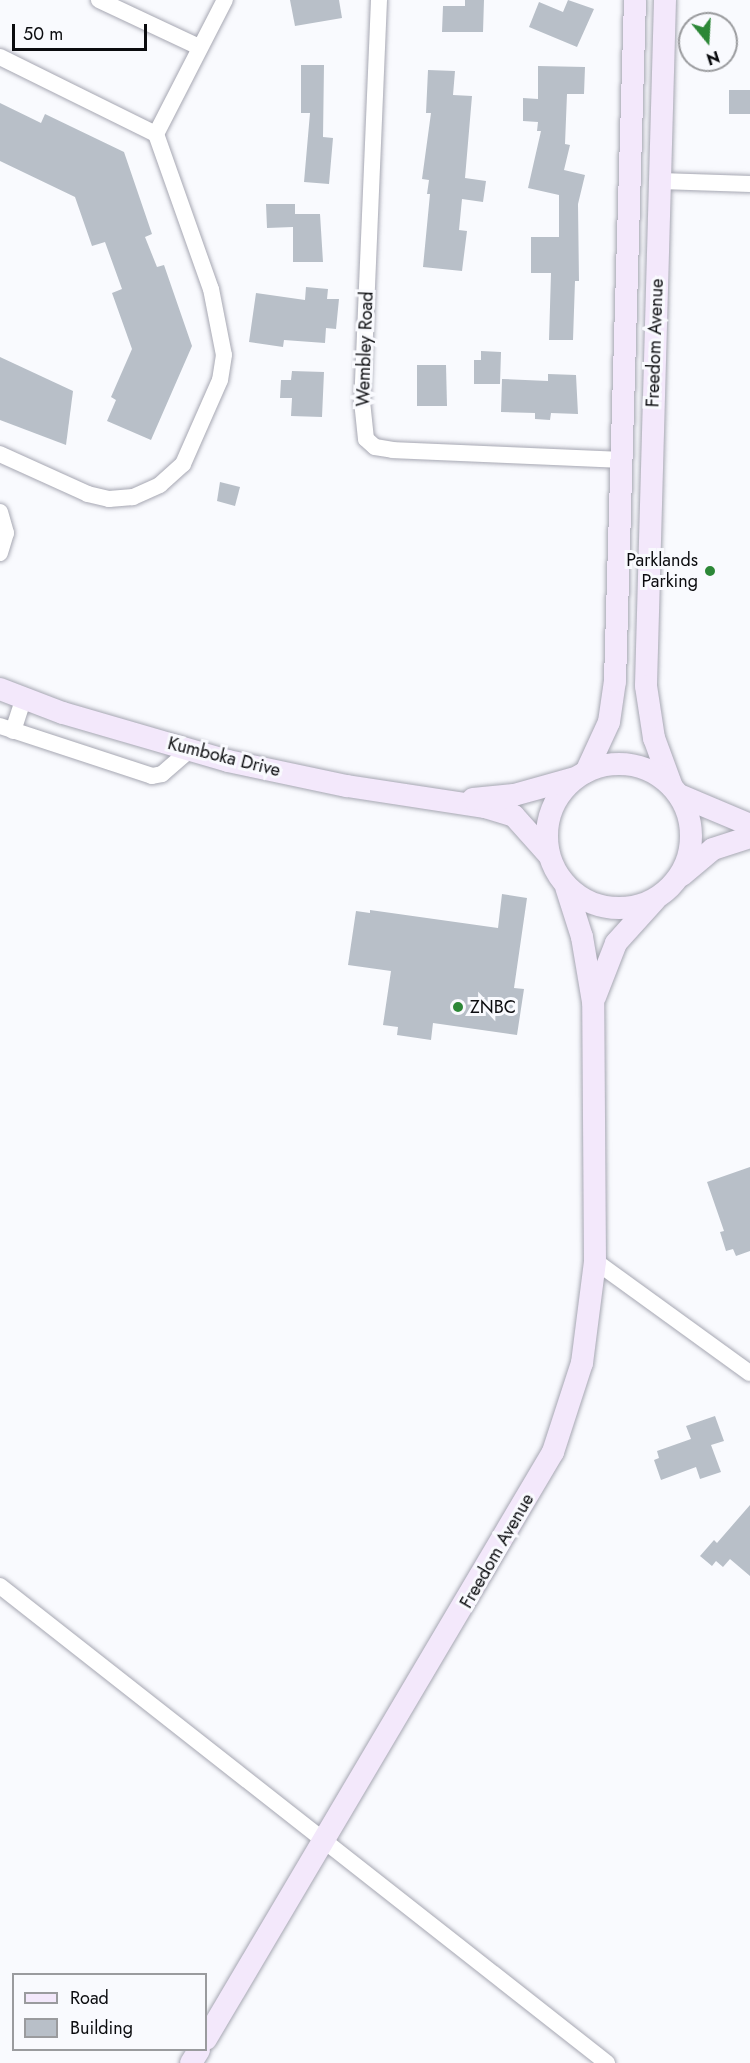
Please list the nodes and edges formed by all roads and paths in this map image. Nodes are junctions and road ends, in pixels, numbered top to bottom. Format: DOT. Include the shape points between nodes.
graph roads {
  1 [pos="99,0"];
  2 [pos="225,0"];
  3 [pos="379,0"];
  4 [pos="635,0"];
  5 [pos="664,0"];
  6 [pos="199,47"];
  7 [pos="0,57"];
  8 [pos="156,134"];
  9 [pos="661,181"];
  10 [pos="750,184"];
  11 [pos="627,288"];
  12 [pos="653,400"];
  13 [pos="0,454"];
  14 [pos="621,460"];
  15 [pos="0,512"];
  16 [pos="0,553"];
  17 [pos="0,689"];
  18 [pos="24,698"];
  19 [pos="7,729"];
  20 [pos="190,750"];
  21 [pos="582,775"];
  22 [pos="676,791"];
  23 [pos="453,801"];
  24 [pos="750,825"];
  25 [pos="750,837"];
  26 [pos="548,854"];
  27 [pos="676,881"];
  28 [pos="566,887"];
  29 [pos="659,896"];
  30 [pos="593,1002"];
  31 [pos="596,1261"];
  32 [pos="750,1373"];
  33 [pos="0,1586"];
  34 [pos="325,1843"];
  35 [pos="207,2037"];
  36 [pos="607,2063"];
  1 -- 6 [label="street"];
  2 -- 6 [label="street"];
  3 -- 14 [label="street, Wembley Road" via="362,400 366,439 375,447 393,450"];
  4 -- 11 [label="main road, Freedom Avenue"];
  5 -- 9 [label="main road, Freedom Avenue"];
  6 -- 8 [label="street"];
  7 -- 8 [label="street"];
  8 -- 13 [label="street" via="211,289 224,355 220,380 183,464 160,485 134,496 109,499 88,494"];
  9 -- 10 [label="street"];
  9 -- 12 [label="main road, Freedom Avenue"];
  11 -- 12 [label="main road"];
  11 -- 14 [label="main road, Freedom Avenue"];
  12 -- 22 [label="main road, Freedom Avenue" via="646,686 654,738"];
  14 -- 21 [label="main road, Freedom Avenue" via="615,681 609,722"];
  15 -- 16 [label="street" via="6,533"];
  17 -- 18 [label="main road, Kumboka Drive"];
  18 -- 19 [label="street"];
  18 -- 20 [label="main road, Kumboka Drive"];
  19 -- 20 [label="street" via="152,776 162,774"];
  20 -- 23 [label="main road, Kumboka Drive" via="347,786"];
  21 -- 22 [label="main road" via="618,764 638,766"];
  21 -- 23 [label="main road, Kumboka Drive" via="514,795"];
  21 -- 26 [label="main road" via="562,792 551,811 546,832"];
  22 -- 24 [label="main road"];
  22 -- 27 [label="main road" via="689,815 691,838 687,861"];
  23 -- 26 [label="main road, Kumboka Drive" via="514,816"];
  25 -- 27 [label="main road" via="713,849"];
  26 -- 28 [label="main road"];
  27 -- 29 [label="main road"];
  28 -- 29 [label="main road" via="582,899 611,907 641,905"];
  28 -- 30 [label="main road, Freedom Avenue" via="582,937"];
  29 -- 30 [label="main road, Freedom Avenue" via="616,943"];
  30 -- 31 [label="main road, Freedom Avenue"];
  31 -- 32 [label="street"];
  31 -- 34 [label="main road, Freedom Avenue" via="582,1363 554,1452"];
  33 -- 34 [label="street"];
  34 -- 35 [label="main road, Freedom Avenue"];
  34 -- 36 [label="street"];
}
